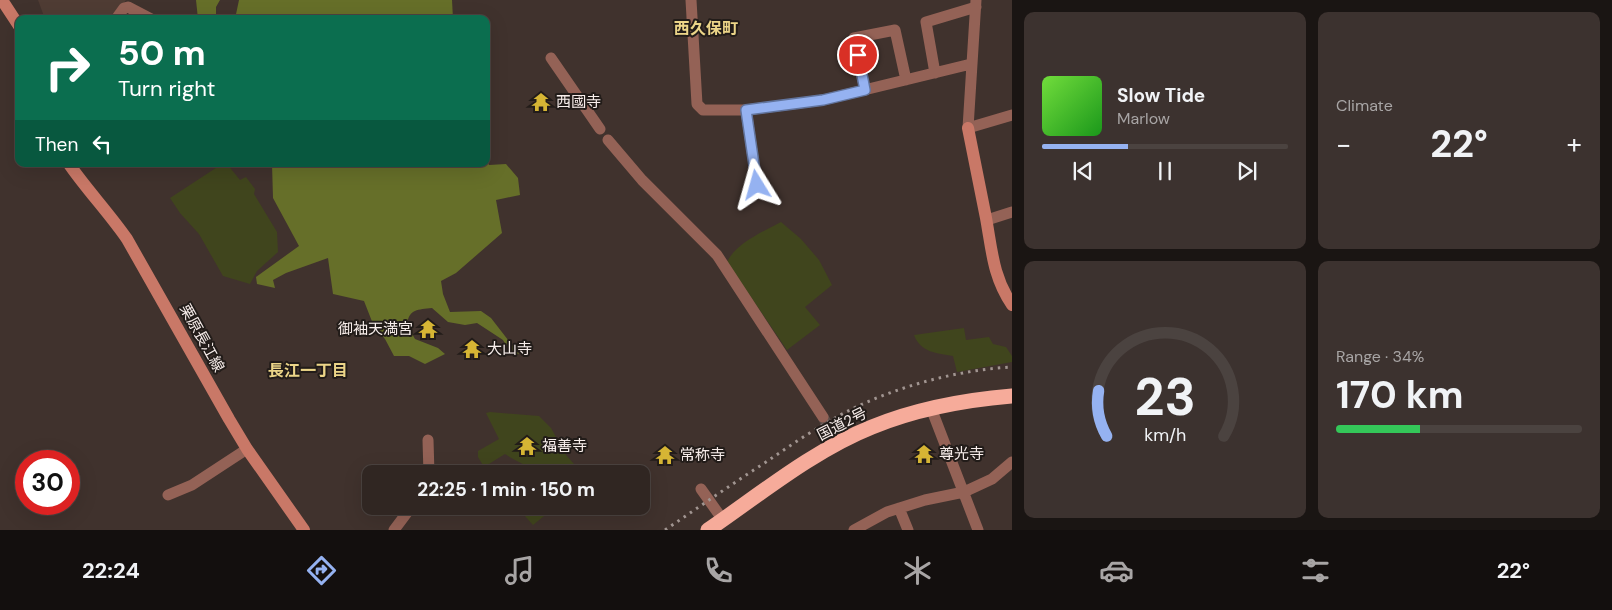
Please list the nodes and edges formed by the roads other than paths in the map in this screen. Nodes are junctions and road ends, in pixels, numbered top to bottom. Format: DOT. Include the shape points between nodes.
graph roads {
  1 [pos="2,0"];
  2 [pos="691,0"];
  3 [pos="976,4"];
  4 [pos="119,15"];
  5 [pos="143,15"];
  6 [pos="15,20"];
  7 [pos="552,58"];
  8 [pos="971,64"];
  9 [pos="935,73"];
  10 [pos="906,80"];
  11 [pos="865,90"];
  12 [pos="746,110"];
  13 [pos="1012,115"];
  14 [pos="968,128"];
  15 [pos="600,129"];
  16 [pos="608,140"];
  17 [pos="71,167"];
  18 [pos="757,185"];
  19 [pos="1012,212"];
  20 [pos="986,220"];
  21 [pos="1012,305"];
  22 [pos="1012,396"];
  23 [pos="931,408"];
  24 [pos="823,417"];
  25 [pos="428,440"];
  26 [pos="247,449"];
  27 [pos="1012,462"];
  28 [pos="429,465"];
  29 [pos="701,489"];
  30 [pos="964,492"];
  31 [pos="168,495"];
  32 [pos="899,508"];
  33 [pos="405,515"];
  34 [pos="723,520"];
  35 [pos="304,530"];
  36 [pos="394,530"];
  37 [pos="708,530"];
  38 [pos="854,530"];
  39 [pos="908,530"];
  40 [pos="978,530"];
  1 -- 6 [label="main road"];
  2 -- 12 [label="street" via="696,104 702,110"];
  3 -- 8 [label="street"];
  3 -- 9 [label="street" via="926,22"];
  4 -- 5 [label="street" via="128,7"];
  7 -- 15 [label="street"];
  8 -- 9 [label="street"];
  8 -- 14 [label="street"];
  9 -- 10 [label="street"];
  10 -- 11 [label="street"];
  10 -- 11 [label="street" via="895,30 854,38"];
  11 -- 12 [label="street" via="823,100"];
  12 -- 18 [label="street"];
  13 -- 14 [label="street"];
  14 -- 20 [label="main road"];
  16 -- 24 [label="street" via="642,180 717,255"];
  17 -- 26 [label="main road, 栗原長江線" via="127,239"];
  19 -- 20 [label="street"];
  20 -- 21 [label="main road" via="994,264 1002,290"];
  22 -- 23 [label="highway, 国道2号"];
  23 -- 30 [label="street"];
  23 -- 34 [label="highway, 国道2号" via="836,439"];
  25 -- 28 [label="street"];
  26 -- 31 [label="street" via="192,485"];
  26 -- 35 [label="main road, 栗原長江線"];
  27 -- 30 [label="street" via="992,479"];
  29 -- 34 [label="street"];
  30 -- 32 [label="street"];
  30 -- 40 [label="street"];
  32 -- 38 [label="street"];
  32 -- 39 [label="street"];
  33 -- 36 [label="street"];
  34 -- 37 [label="highway, 国道2号"];
}
